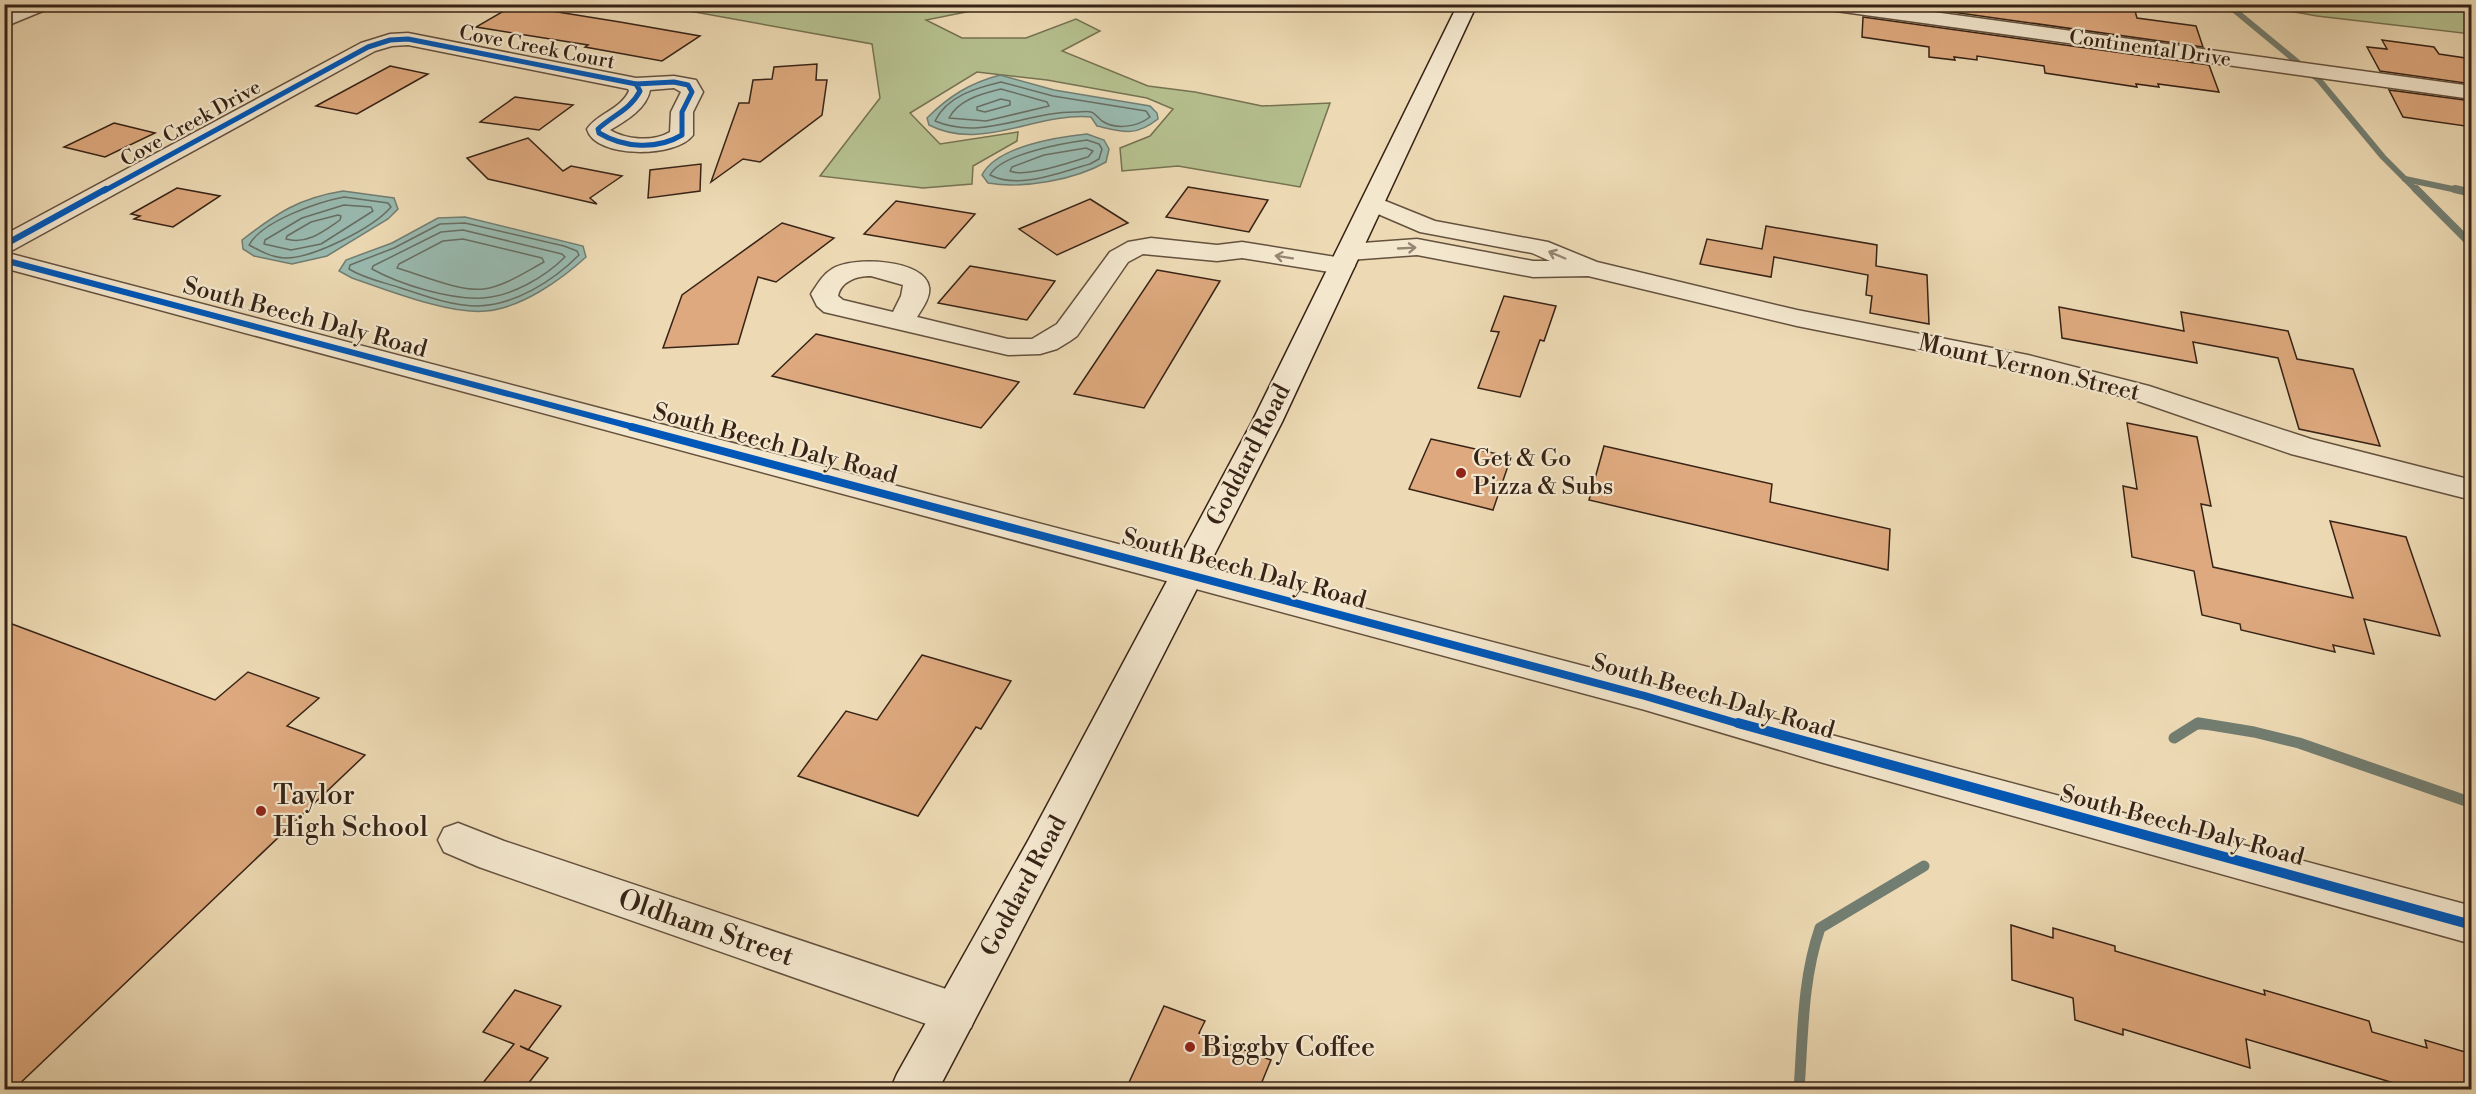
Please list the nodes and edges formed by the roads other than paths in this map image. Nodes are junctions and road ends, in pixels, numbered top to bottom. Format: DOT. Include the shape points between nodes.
graph roads {
  1 [pos="43,4"];
  2 [pos="1468,4"];
  3 [pos="1829,4"];
  4 [pos="4,21"];
  5 [pos="397,39"];
  6 [pos="636,84"];
  7 [pos="2472,93"];
  8 [pos="1373,203"];
  9 [pos="4,245"];
  10 [pos="4,260"];
  11 [pos="1341,268"];
  12 [pos="1588,268"];
  13 [pos="901,322"];
  14 [pos="2464,488"];
  15 [pos="1188,574"];
  16 [pos="458,840"];
  17 [pos="2472,925"];
  18 [pos="955,1013"];
  19 [pos="913,1089"];
  1 -- 4 [label="street"];
  2 -- 8 [label="street, Goddard Road"];
  3 -- 7 [label="street, Continental Drive"];
  5 -- 6 [label="street, Cove Creek Court"];
  5 -- 9 [label="street, Cove Creek Drive" via="368,47"];
  8 -- 11 [label="street, Goddard Road"];
  12 -- 8 [label="street, Mount Vernon Street, one-way" via="1539,247 1429,227"];
  10 -- 15 [label="street, South Beech Daly Road"];
  11 -- 12 [label="street, Mount Vernon Street, one-way" via="1417,247 1533,269"];
  11 -- 13 [label="street, Mount Vernon Street" via="1231,267 1218,253 1151,246 1119,256 1067,330 1043,345 1008,347"];
  11 -- 15 [label="street, Goddard Road"];
  12 -- 14 [label="street, Mount Vernon Street" via="1797,318 2028,364 2128,389 2302,447"];
  15 -- 17 [label="street, South Beech Daly Road"];
  15 -- 18 [label="street, Goddard Road"];
  16 -- 18 [label="street, Oldham Street"];
  18 -- 19 [label="street, Goddard Road"];
}
